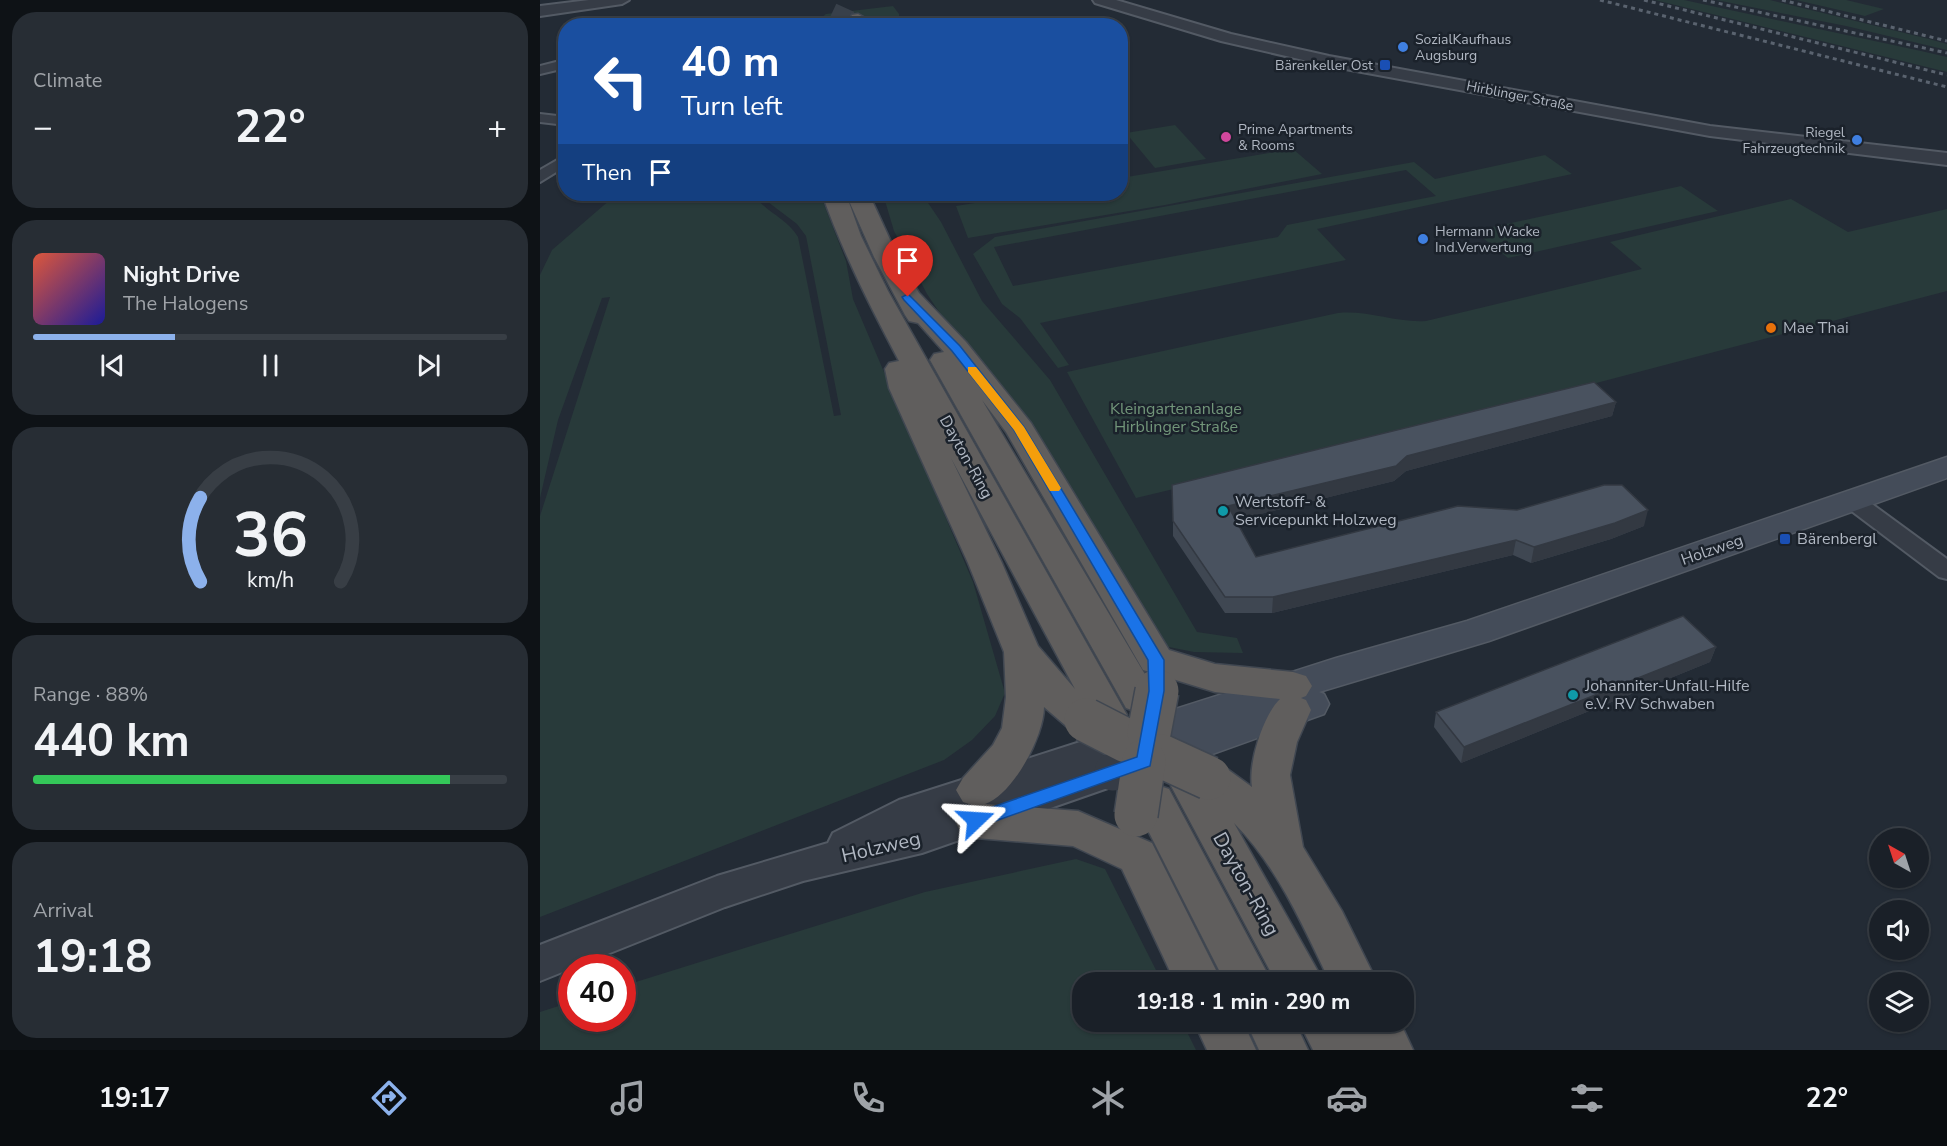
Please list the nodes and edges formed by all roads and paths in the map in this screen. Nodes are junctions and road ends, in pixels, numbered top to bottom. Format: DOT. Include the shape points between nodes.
graph roads {
  1 [pos="622,0"];
  2 [pos="1100,0"];
  3 [pos="540,11"];
  4 [pos="556,66"];
  5 [pos="540,70"];
  6 [pos="540,118"];
  7 [pos="558,120"];
  8 [pos="1947,159"];
  9 [pos="558,165"];
  10 [pos="540,177"];
  11 [pos="837,201"];
  12 [pos="861,201"];
  13 [pos="895,302"];
  14 [pos="1947,467"];
  15 [pos="1853,501"];
  16 [pos="1947,572"];
  17 [pos="1022,652"];
  18 [pos="1293,698"];
  19 [pos="1146,750"];
  20 [pos="976,805"];
  21 [pos="1282,847"];
  22 [pos="540,963"];
  23 [pos="1197,972"];
  24 [pos="1245,972"];
  25 [pos="1294,972"];
  26 [pos="1349,972"];
  27 [pos="1223,1032"];
  28 [pos="1275,1032"];
  29 [pos="1329,1032"];
  30 [pos="1379,1032"];
  31 [pos="1232,1050"];
  32 [pos="1284,1050"];
  33 [pos="1340,1050"];
  34 [pos="1389,1050"];
  1 -- 3 [label="street"];
  2 -- 8 [label="street, Hirblinger Straße" via="1227,38 1329,61 1702,129"];
  4 -- 5 [label="street"];
  6 -- 7 [label="street"];
  9 -- 10 [label="street"];
  11 -- 13 [label="highway, Dayton-Ring" via="861,264"];
  12 -- 13 [label="highway, Dayton-Ring"];
  13 -- 17 [label="highway" via="903,388"];
  13 -- 19 [label="highway, Dayton-Ring"];
  13 -- 19 [label="highway" via="956,348 1020,429"];
  14 -- 15 [label="main road, Holzweg"];
  15 -- 16 [label="street"];
  15 -- 18 [label="main road, Holzweg" via="1476,632 1351,690"];
  17 -- 19 [label="highway" via="1057,696"];
  17 -- 20 [label="highway" via="1027,702 1022,734"];
  18 -- 19 [label="main road, Holzweg"];
  18 -- 19 [label="highway" via="1215,678"];
  18 -- 21 [label="highway" via="1270,775"];
  19 -- 20 [label="street, Holzweg"];
  19 -- 20 [label="highway" via="1078,829"];
  19 -- 21 [label="highway" via="1243,805"];
  19 -- 23 [label="highway"];
  19 -- 24 [label="highway, Dayton-Ring"];
  19 -- 25 [label="highway, Dayton-Ring"];
  20 -- 22 [label="street, Holzweg" via="922,838 803,865 717,893"];
  21 -- 26 [label="highway"];
  27 -- 31 [label="highway"];
  28 -- 32 [label="highway"];
  29 -- 33 [label="highway"];
  30 -- 34 [label="highway"];
}
